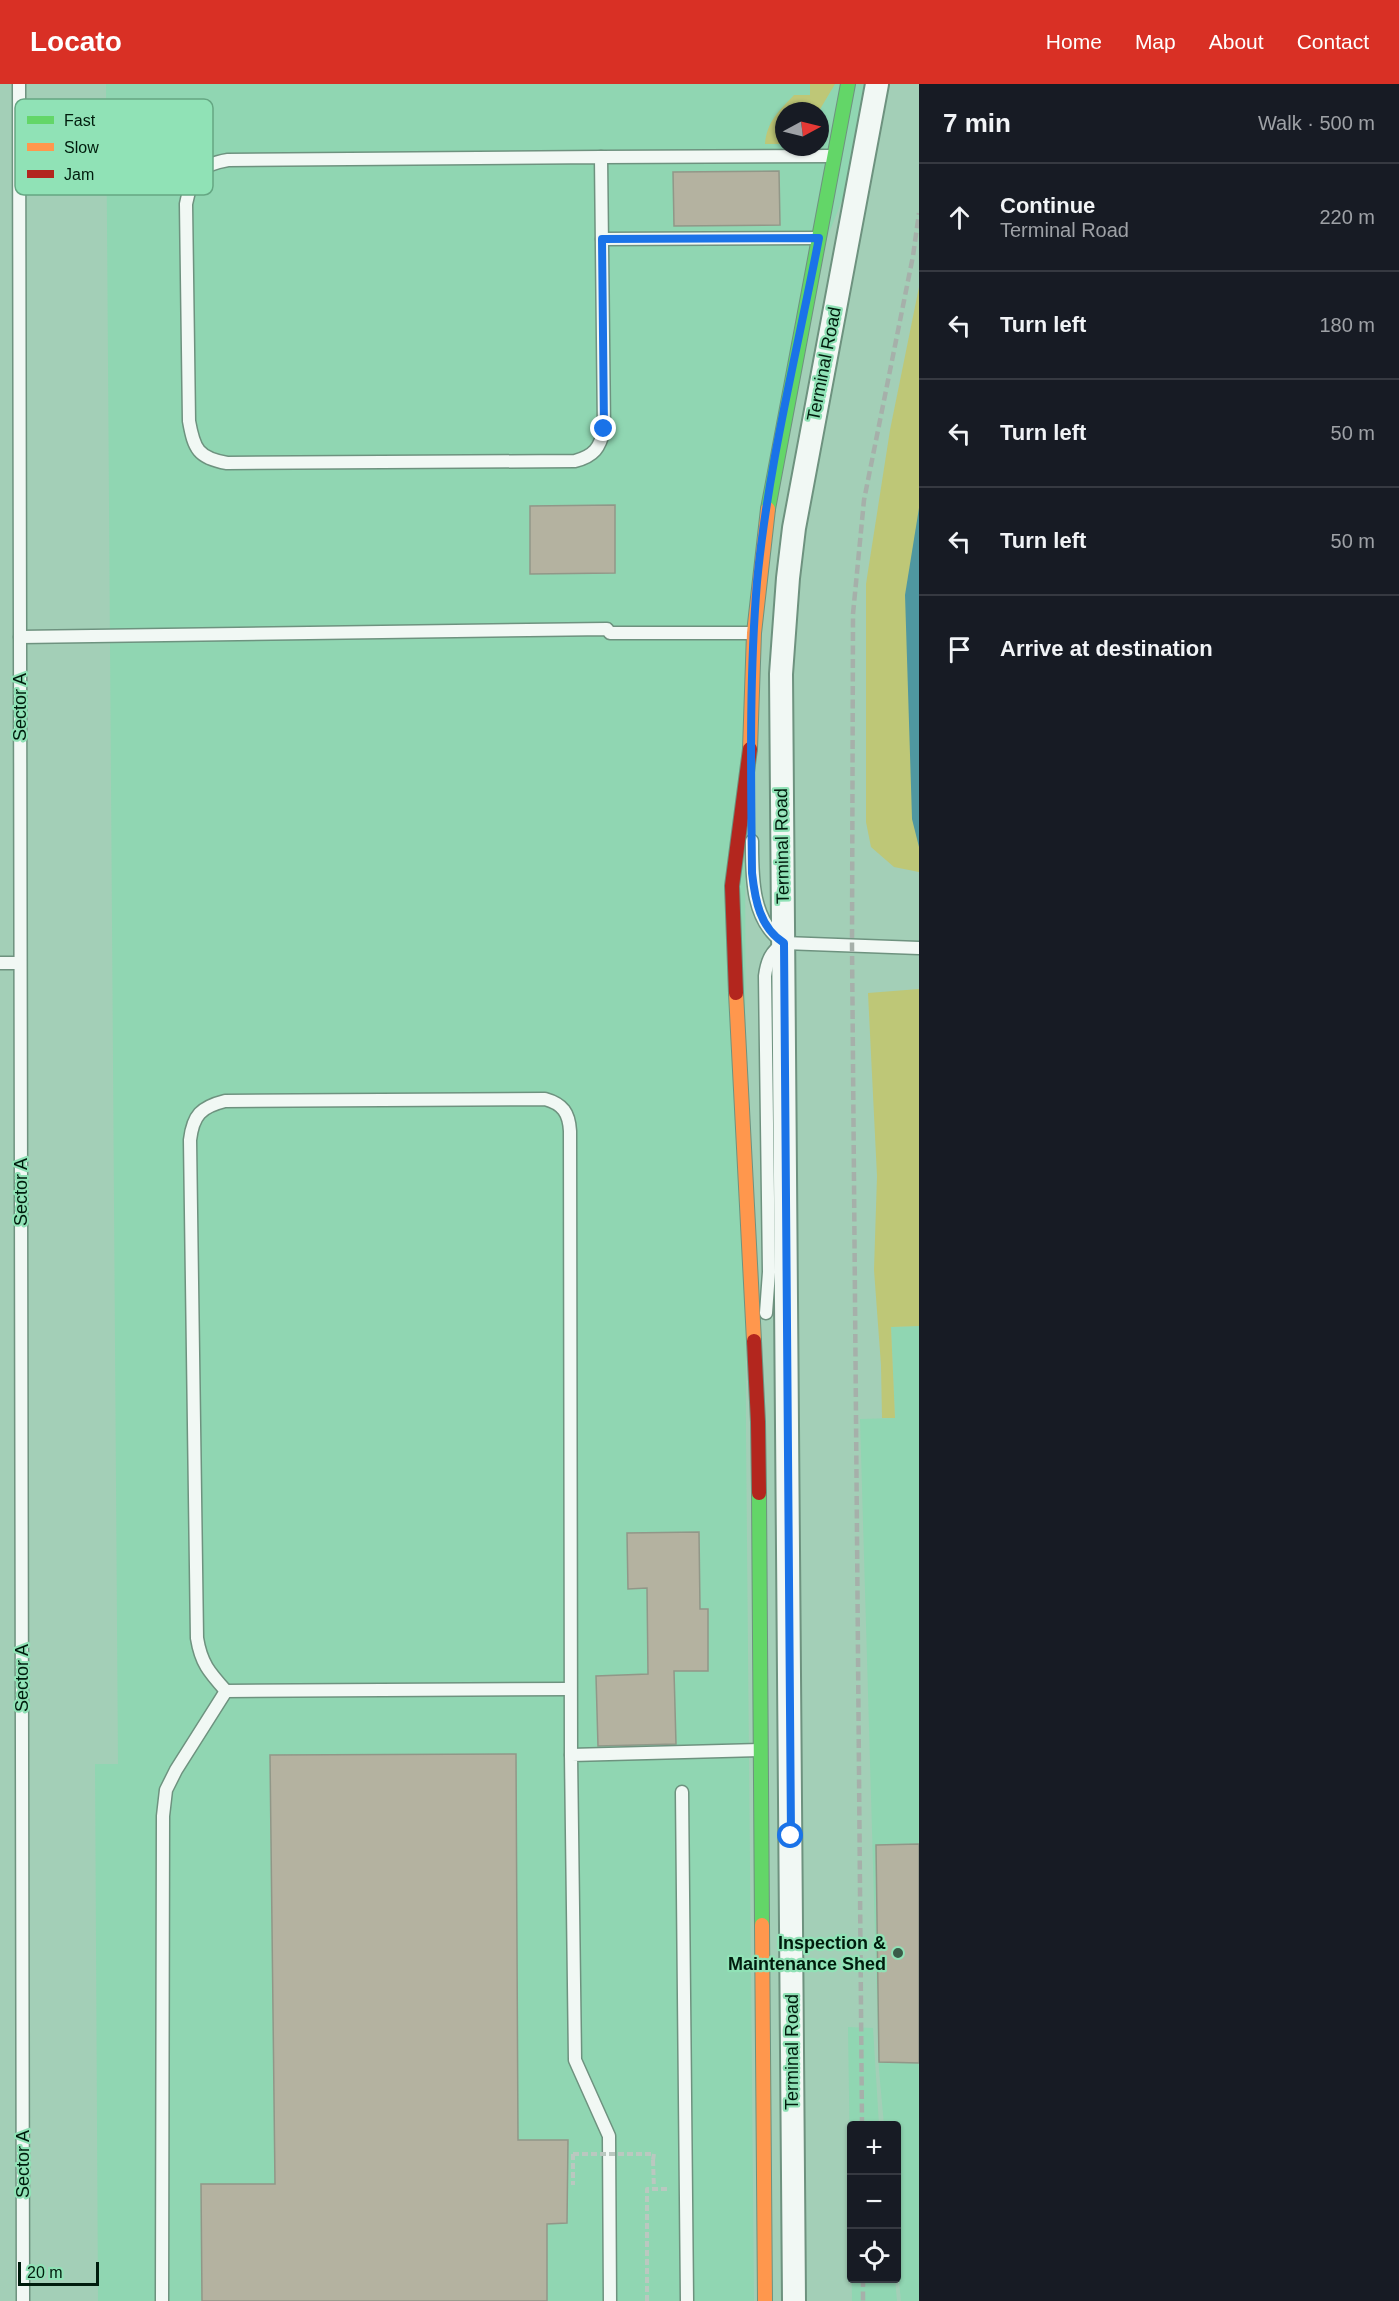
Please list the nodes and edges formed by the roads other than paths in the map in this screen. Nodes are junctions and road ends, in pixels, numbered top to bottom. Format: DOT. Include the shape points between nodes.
graph roads {
  1 [pos="19,84"];
  2 [pos="848,84"];
  3 [pos="877,84"];
  4 [pos="19,99"];
  5 [pos="835,156"];
  6 [pos="602,158"];
  7 [pos="213,163"];
  8 [pos="19,195"];
  9 [pos="188,195"];
  10 [pos="819,238"];
  11 [pos="602,239"];
  12 [pos="754,633"];
  13 [pos="20,637"];
  14 [pos="751,740"];
  15 [pos="784,943"];
  16 [pos="919,948"];
  17 [pos="0,963"];
  18 [pos="20,963"];
  19 [pos="758,1422"];
  20 [pos="570,1689"];
  21 [pos="226,1690"];
  22 [pos="761,1750"];
  23 [pos="571,1755"];
  24 [pos="682,1792"];
  25 [pos="23,2301"];
  26 [pos="162,2301"];
  27 [pos="610,2301"];
  28 [pos="687,2301"];
  29 [pos="765,2301"];
  30 [pos="794,2301"];
  1 -- 4 [label="lane, Sector A"];
  2 -- 5 [label="street"];
  3 -- 15 [label="street, Terminal Road" via="804,470 788,578 781,674"];
  5 -- 6 [label="lane"];
  5 -- 10 [label="street"];
  6 -- 7 [label="lane"];
  6 -- 11 [label="lane"];
  8 -- 13 [label="lane, Sector A"];
  9 -- 11 [label="lane" via="189,421 193,442 201,454 211,461 227,463 575,461 595,453 604,429"];
  10 -- 11 [label="lane"];
  10 -- 12 [label="street" via="771,482"];
  12 -- 13 [label="lane" via="610,633 607,629"];
  12 -- 14 [label="street"];
  13 -- 18 [label="lane, Sector A"];
  14 -- 15 [label="lane" via="754,891 765,926"];
  14 -- 19 [label="street" via="732,886 732,923"];
  15 -- 16 [label="lane"];
  15 -- 19 [label="lane" via="770,956 765,976 769,1272"];
  15 -- 30 [label="street, Terminal Road"];
  17 -- 18 [label="lane"];
  18 -- 25 [label="lane, Sector A"];
  19 -- 22 [label="street"];
  20 -- 21 [label="lane"];
  20 -- 21 [label="lane" via="570,1131 564,1108 555,1102 533,1099 225,1101 199,1112 192,1124 197,1638 204,1664"];
  20 -- 23 [label="lane"];
  21 -- 26 [label="lane" via="166,1790 163,1816"];
  22 -- 23 [label="lane"];
  22 -- 29 [label="street"];
  23 -- 27 [label="lane" via="575,2060 609,2136"];
  24 -- 28 [label="lane"];
}
